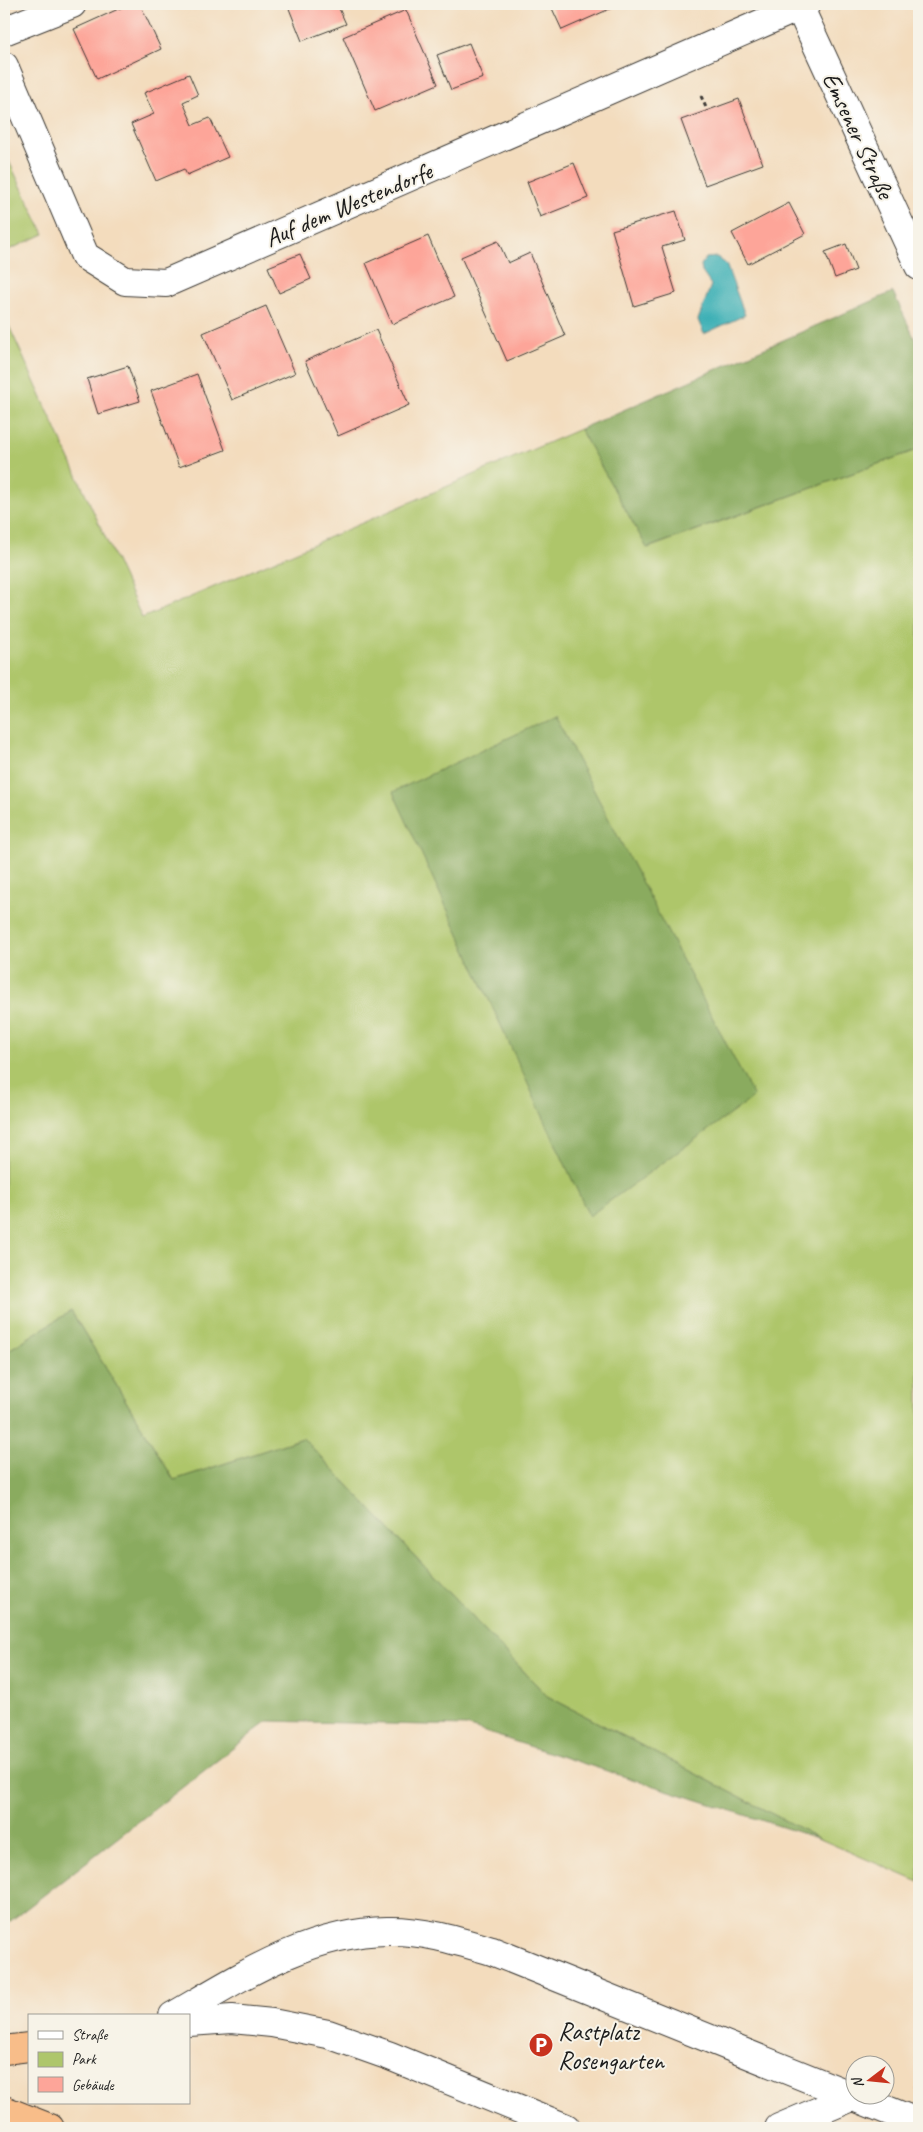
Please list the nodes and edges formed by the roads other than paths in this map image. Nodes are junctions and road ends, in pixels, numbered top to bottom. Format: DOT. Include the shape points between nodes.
graph roads {
  1 [pos="72,4"];
  2 [pos="801,5"];
  3 [pos="4,31"];
  4 [pos="4,66"];
  5 [pos="919,266"];
  6 [pos="175,2014"];
  7 [pos="190,2022"];
  8 [pos="28,2047"];
  9 [pos="4,2050"];
  10 [pos="846,2095"];
  11 [pos="846,2100"];
  12 [pos="870,2104"];
  13 [pos="4,2110"];
  14 [pos="919,2123"];
  15 [pos="50,2128"];
  16 [pos="566,2128"];
  17 [pos="779,2128"];
  1 -- 3 [label="street"];
  2 -- 4 [label="street, Auf dem Westendorfe" via="166,283 125,281 85,256"];
  2 -- 5 [label="street, Emsener Straße"];
  6 -- 10 [label="street" via="254,1969 312,1944 352,1934 388,1930 438,1936 492,1951"];
  7 -- 16 [label="street" via="232,2019 328,2034"];
  8 -- 9 [label="highway"];
  11 -- 17 [label="street"];
  12 -- 14 [label="street"];
  13 -- 15 [label="highway"];
}
